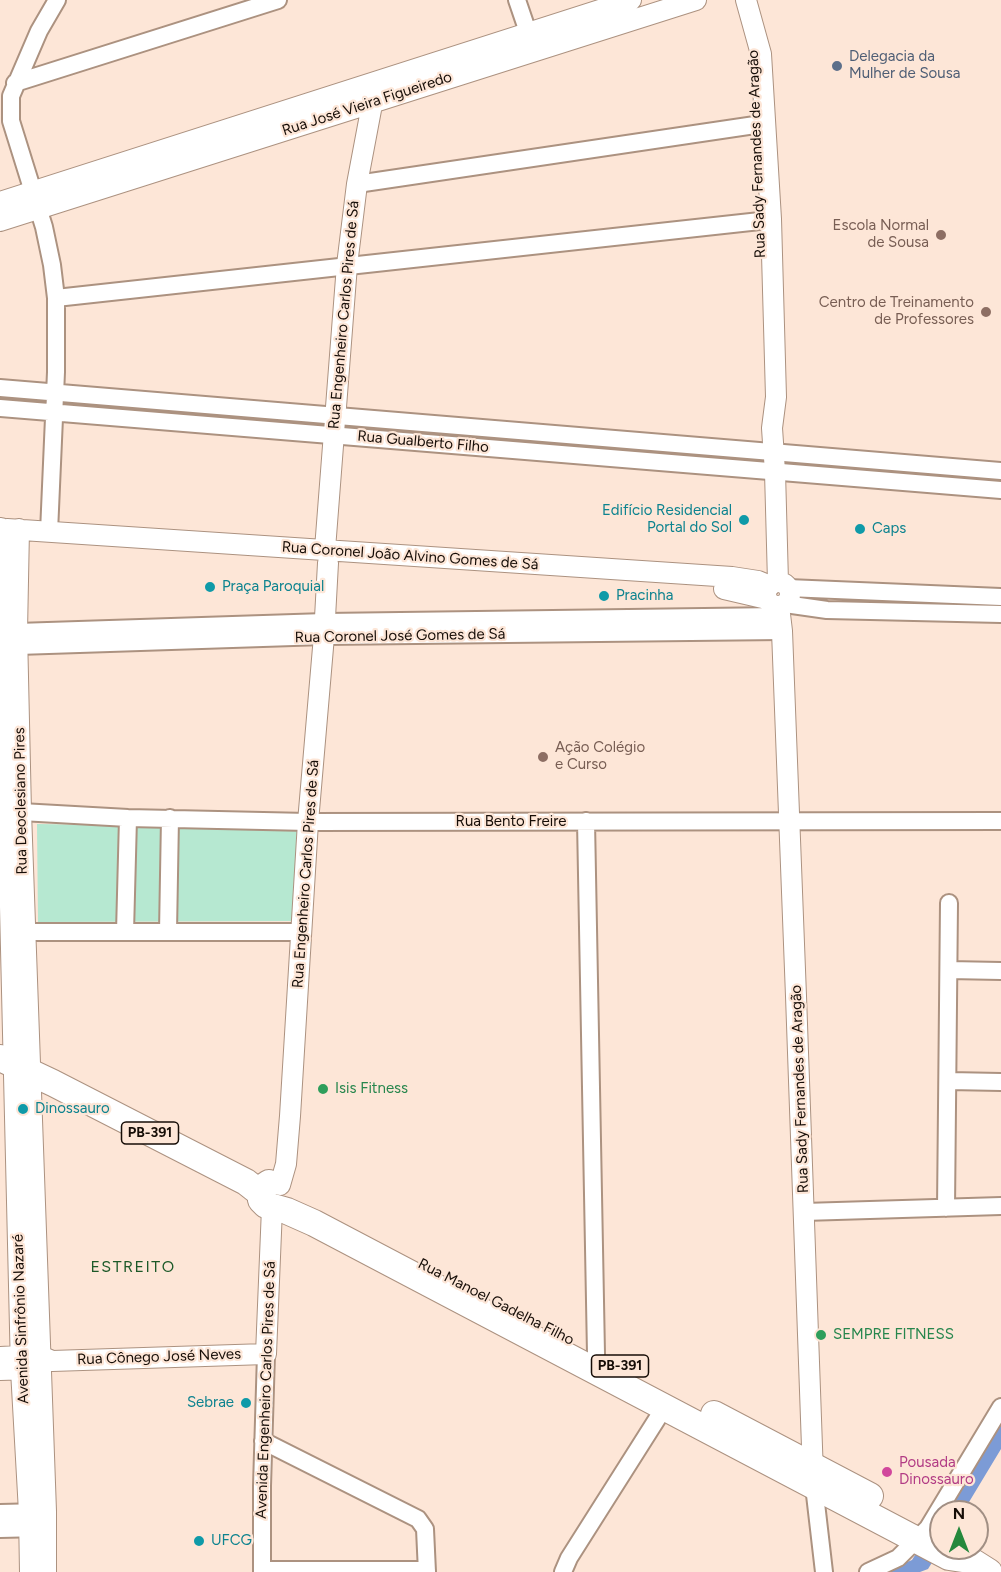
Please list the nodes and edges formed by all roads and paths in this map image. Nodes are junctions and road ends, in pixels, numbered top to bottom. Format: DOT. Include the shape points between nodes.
graph roads {
  1 [pos="57,0"];
  2 [pos="278,0"];
  3 [pos="517,0"];
  4 [pos="631,0"];
  5 [pos="696,0"];
  6 [pos="746,0"];
  7 [pos="753,28"];
  8 [pos="531,42"];
  9 [pos="375,82"];
  10 [pos="9,88"];
  11 [pos="373,103"];
  12 [pos="754,125"];
  13 [pos="357,184"];
  14 [pos="36,201"];
  15 [pos="0,202"];
  16 [pos="760,221"];
  17 [pos="0,222"];
  18 [pos="347,265"];
  19 [pos="56,298"];
  20 [pos="0,388"];
  21 [pos="55,393"];
  22 [pos="183,404"];
  23 [pos="0,408"];
  24 [pos="54,412"];
  25 [pos="180,422"];
  26 [pos="334,425"];
  27 [pos="772,428"];
  28 [pos="538,433"];
  29 [pos="679,444"];
  30 [pos="773,452"];
  31 [pos="536,453"];
  32 [pos="676,464"];
  33 [pos="935,465"];
  34 [pos="1001,471"];
  35 [pos="775,472"];
  36 [pos="933,484"];
  37 [pos="1001,490"];
  38 [pos="7,535"];
  39 [pos="51,538"];
  40 [pos="322,556"];
  41 [pos="1001,597"];
  42 [pos="779,601"];
  43 [pos="1001,614"];
  44 [pos="324,629"];
  45 [pos="7,639"];
  46 [pos="7,816"];
  47 [pos="128,818"];
  48 [pos="170,818"];
  49 [pos="788,820"];
  50 [pos="586,821"];
  51 [pos="1001,821"];
  52 [pos="308,822"];
  53 [pos="949,903"];
  54 [pos="25,932"];
  55 [pos="125,932"];
  56 [pos="168,932"];
  57 [pos="301,932"];
  58 [pos="949,970"];
  59 [pos="1001,971"];
  60 [pos="15,1065"];
  61 [pos="949,1081"];
  62 [pos="1001,1082"];
  63 [pos="270,1194"];
  64 [pos="1001,1206"];
  65 [pos="946,1208"];
  66 [pos="804,1212"];
  67 [pos="266,1354"];
  68 [pos="596,1354"];
  69 [pos="0,1357"];
  70 [pos="35,1362"];
  71 [pos="0,1370"];
  72 [pos="1001,1407"];
  73 [pos="664,1408"];
  74 [pos="263,1441"];
  75 [pos="813,1475"];
  76 [pos="964,1500"];
  77 [pos="0,1513"];
  78 [pos="37,1520"];
  79 [pos="0,1529"];
  80 [pos="929,1537"];
  81 [pos="929,1550"];
  82 [pos="262,1571"];
  83 [pos="427,1571"];
  84 [pos="30,1572"];
  85 [pos="46,1572"];
  86 [pos="563,1572"];
  87 [pos="824,1572"];
  88 [pos="868,1572"];
  1 -- 10 [label="street"];
  2 -- 10 [label="street"];
  3 -- 8 [label="street"];
  4 -- 8 [label="street, Rua José Vieira Figueiredo"];
  5 -- 8 [label="street, Rua José Vieira Figueiredo"];
  6 -- 7 [label="street"];
  7 -- 12 [label="street, Rua Sady Fernandes de Aragão"];
  7 -- 27 [label="street, Rua Sady Fernandes de Aragão" via="761,54 771,219 776,397"];
  8 -- 9 [label="street, Rua José Vieira Figueiredo"];
  8 -- 11 [label="street, Rua José Vieira Figueiredo"];
  9 -- 11 [label="street, Rua Engenheiro Carlos Pires de Sá"];
  9 -- 14 [label="street, Rua José Vieira Figueiredo"];
  10 -- 14 [label="street" via="11,121"];
  11 -- 13 [label="street, Rua Engenheiro Carlos Pires de Sá"];
  11 -- 14 [label="street, Rua José Vieira Figueiredo"];
  12 -- 13 [label="street"];
  12 -- 16 [label="street, Rua Sady Fernandes de Aragão"];
  13 -- 18 [label="street, Rua Engenheiro Carlos Pires de Sá"];
  14 -- 15 [label="street"];
  14 -- 17 [label="street"];
  14 -- 19 [label="street"];
  16 -- 18 [label="street"];
  16 -- 27 [label="street, Rua Sady Fernandes de Aragão" via="766,405"];
  18 -- 19 [label="street"];
  18 -- 26 [label="street, Rua Engenheiro Carlos Pires de Sá"];
  19 -- 21 [label="street"];
  20 -- 21 [label="street, Rua Gualberto Filho"];
  21 -- 22 [label="street, Rua Gualberto Filho"];
  21 -- 24 [label="street"];
  22 -- 25 [label="street"];
  22 -- 26 [label="street, Rua Gualberto Filho"];
  23 -- 24 [label="street, Rua Gualberto Filho"];
  24 -- 25 [label="street, Rua Gualberto Filho"];
  24 -- 39 [label="street"];
  25 -- 26 [label="street, Rua Gualberto Filho"];
  26 -- 28 [label="street, Rua Gualberto Filho"];
  26 -- 31 [label="street, Rua Gualberto Filho"];
  26 -- 40 [label="street, Rua Engenheiro Carlos Pires de Sá"];
  27 -- 30 [label="street, Rua Sady Fernandes de Aragão"];
  28 -- 29 [label="street, Rua Gualberto Filho"];
  28 -- 31 [label="street"];
  29 -- 30 [label="street, Rua Gualberto Filho"];
  29 -- 32 [label="street"];
  30 -- 33 [label="street, Rua Gualberto Filho"];
  30 -- 35 [label="street, Rua Sady Fernandes de Aragão"];
  31 -- 32 [label="street, Rua Gualberto Filho"];
  32 -- 35 [label="street, Rua Gualberto Filho"];
  33 -- 34 [label="street, Rua Gualberto Filho"];
  33 -- 36 [label="street"];
  35 -- 36 [label="street, Rua Gualberto Filho"];
  35 -- 42 [label="street, Rua Sady Fernandes de Aragão"];
  36 -- 37 [label="street, Rua Gualberto Filho"];
  38 -- 39 [label="street, Rua Coronel João Alvino Gomes de Sá"];
  38 -- 45 [label="street, Rua Deoclesiano Pires"];
  39 -- 40 [label="street, Rua Coronel João Alvino Gomes de Sá"];
  40 -- 42 [label="street, Rua Coronel João Alvino Gomes de Sá" via="620,576 732,577 758,581"];
  40 -- 44 [label="street, Rua Engenheiro Carlos Pires de Sá"];
  41 -- 42 [label="street"];
  42 -- 43 [label="street" via="837,611"];
  42 -- 44 [label="street, Rua Coronel José Gomes de Sá"];
  42 -- 49 [label="street, Rua Sady Fernandes de Aragão"];
  44 -- 45 [label="street, Rua Coronel José Gomes de Sá"];
  44 -- 52 [label="street, Rua Engenheiro Carlos Pires de Sá"];
  45 -- 46 [label="street, Rua Deoclesiano Pires"];
  46 -- 47 [label="street, Rua Bento Freire"];
  46 -- 54 [label="street, Rua Deoclesiano Pires"];
  46 -- 60 [label="street, Rua Deoclesiano Pires"];
  47 -- 48 [label="street, Rua Bento Freire"];
  47 -- 55 [label="street"];
  48 -- 52 [label="street, Rua Bento Freire"];
  48 -- 56 [label="street"];
  49 -- 50 [label="street, Rua Bento Freire"];
  49 -- 51 [label="street, Rua Bento Freire"];
  49 -- 66 [label="street, Rua Sady Fernandes de Aragão"];
  50 -- 52 [label="street, Rua Bento Freire"];
  50 -- 68 [label="street"];
  52 -- 57 [label="street, Rua Engenheiro Carlos Pires de Sá"];
  53 -- 58 [label="street"];
  54 -- 55 [label="street"];
  54 -- 60 [label="street, Rua Deoclesiano Pires"];
  55 -- 56 [label="street"];
  56 -- 57 [label="street"];
  57 -- 63 [label="street, Rua Engenheiro Carlos Pires de Sá" via="288,1150"];
  58 -- 59 [label="street"];
  58 -- 61 [label="street"];
  60 -- 63 [label="main road, PB-391"];
  60 -- 70 [label="street, Avenida Sinfrônio Nazaré"];
  61 -- 62 [label="street"];
  61 -- 65 [label="street"];
  63 -- 67 [label="street, Avenida Engenheiro Carlos Pires de Sá"];
  63 -- 68 [label="main road, Rua Manoel Gadelha Filho / PB-391" via="310,1207"];
  63 -- 73 [label="main road, Rua Manoel Gadelha Filho / PB-391" via="314,1223"];
  64 -- 65 [label="street"];
  65 -- 66 [label="street"];
  66 -- 75 [label="street, Rua Sady Fernandes de Aragão"];
  67 -- 70 [label="street, Rua Cônego José Neves"];
  67 -- 74 [label="street, Avenida Engenheiro Carlos Pires de Sá"];
  68 -- 75 [label="main road, Rua Manoel Gadelha Filho / PB-391"];
  69 -- 70 [label="street, Rua Cônego José Neves"];
  70 -- 71 [label="street, Rua Cônego José Neves"];
  70 -- 78 [label="street, Avenida Sinfrônio Nazaré"];
  72 -- 76 [label="street"];
  73 -- 75 [label="main road, Rua Manoel Gadelha Filho / PB-391"];
  73 -- 86 [label="street"];
  74 -- 82 [label="street, Avenida Engenheiro Carlos Pires de Sá"];
  74 -- 83 [label="street" via="415,1516 425,1529"];
  75 -- 80 [label="main road, Rua Manoel Gadelha Filho / PB-391"];
  75 -- 87 [label="street, Rua Sady Fernandes de Aragão"];
  77 -- 78 [label="street"];
  78 -- 79 [label="street"];
  78 -- 84 [label="street, Avenida Sinfrônio Nazaré"];
  78 -- 85 [label="street, Avenida Sinfrônio Nazaré"];
  81 -- 88 [label="street" via="898,1558"];
  82 -- 83 [label="street"];
}
